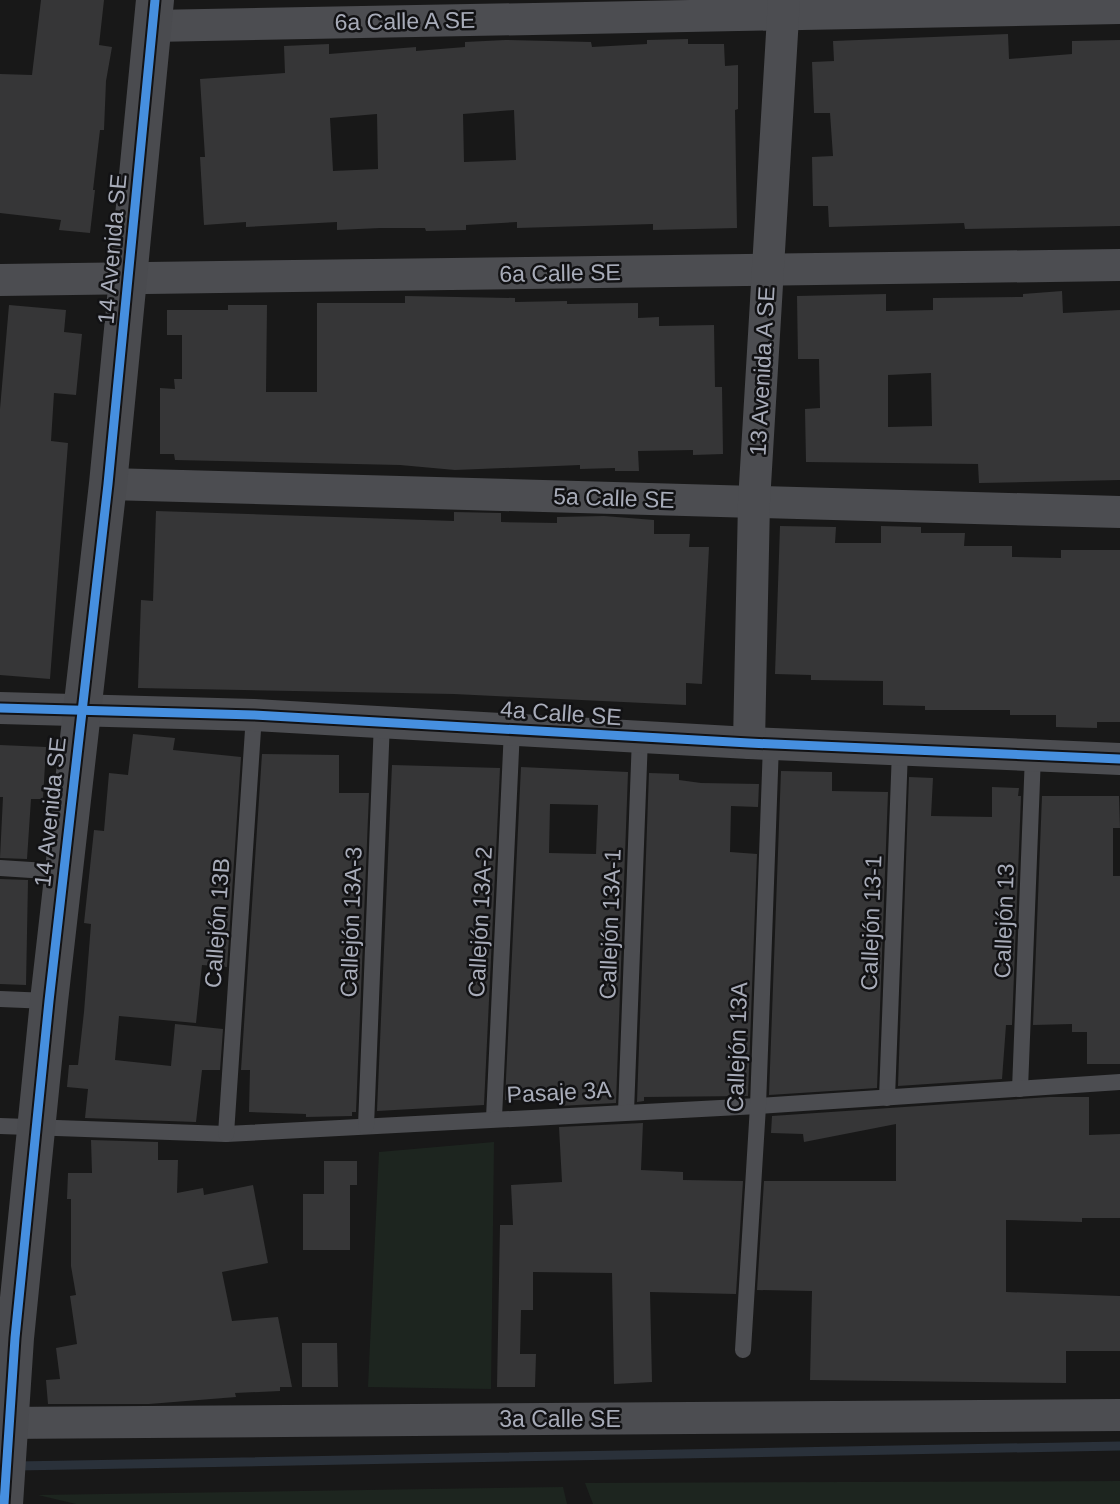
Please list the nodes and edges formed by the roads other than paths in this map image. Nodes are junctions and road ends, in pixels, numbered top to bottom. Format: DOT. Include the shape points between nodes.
graph roads {
  1 [pos="783,7"];
  2 [pos="1120,8"];
  3 [pos="154,13"];
  4 [pos="1120,265"];
  5 [pos="768,270"];
  6 [pos="129,278"];
  7 [pos="0,280"];
  8 [pos="108,484"];
  9 [pos="754,502"];
  10 [pos="1120,512"];
  11 [pos="0,708"];
  12 [pos="81,710"];
  13 [pos="254,715"];
  14 [pos="382,720"];
  15 [pos="512,729"];
  16 [pos="640,737"];
  17 [pos="760,744"];
  18 [pos="900,750"];
  19 [pos="1033,755"];
  20 [pos="1120,759"];
  21 [pos="0,868"];
  22 [pos="62,872"];
  23 [pos="0,999"];
  24 [pos="49,1001"];
  25 [pos="1120,1082"];
  26 [pos="1020,1089"];
  27 [pos="887,1098"];
  28 [pos="758,1106"];
  29 [pos="626,1112"];
  30 [pos="494,1118"];
  31 [pos="366,1126"];
  32 [pos="18,1127"];
  33 [pos="226,1134"];
  34 [pos="8,1337"];
  35 [pos="743,1350"];
  36 [pos="1120,1415"];
  37 [pos="6,1423"];
  38 [pos="3,1497"];
  1 -- 2 [label="street, 6a Calle A SE"];
  1 -- 3 [label="street, 6a Calle A SE"];
  1 -- 5 [label="street, 13 Avenida A SE"];
  3 -- 6 [label="street, 14 Avenida SE"];
  4 -- 5 [label="street, 6a Calle SE"];
  5 -- 6 [label="street, 6a Calle SE"];
  5 -- 9 [label="street, 13 Avenida A SE"];
  6 -- 7 [label="street, 6a Calle SE"];
  6 -- 8 [label="street, 14 Avenida SE"];
  8 -- 9 [label="street, 5a Calle SE"];
  8 -- 12 [label="street, 14 Avenida SE"];
  9 -- 10 [label="street, 5a Calle SE"];
  9 -- 17 [label="street, 13 Avenida A SE"];
  11 -- 12 [label="street, 4a Calle SE"];
  12 -- 13 [label="street, 4a Calle SE"];
  12 -- 22 [label="street, 14 Avenida SE"];
  13 -- 14 [label="street, 4a Calle SE"];
  13 -- 33 [label="lane, Callejón 13B"];
  14 -- 15 [label="street, 4a Calle SE"];
  14 -- 31 [label="lane, Callejón 13A-3"];
  15 -- 16 [label="street, 4a Calle SE"];
  15 -- 30 [label="lane, Callejón 13A-2"];
  16 -- 17 [label="street, 4a Calle SE"];
  16 -- 29 [label="lane, Callejón 13A-1"];
  17 -- 18 [label="street, 4a Calle SE"];
  17 -- 28 [label="lane, Callejón 13A"];
  18 -- 19 [label="street, 4a Calle SE"];
  18 -- 27 [label="lane, Callejón 13-1"];
  19 -- 20 [label="street, 4a Calle SE"];
  19 -- 26 [label="lane, Callejón 13"];
  21 -- 22 [label="lane"];
  22 -- 24 [label="street, 14 Avenida SE"];
  23 -- 24 [label="lane"];
  24 -- 32 [label="street, 14 Avenida SE"];
  25 -- 26 [label="lane, Pasaje 3A"];
  26 -- 27 [label="lane, Pasaje 3A"];
  27 -- 28 [label="lane, Pasaje 3A"];
  28 -- 29 [label="lane, Pasaje 3A"];
  28 -- 35 [label="lane, Callejón 13A"];
  29 -- 30 [label="lane, Pasaje 3A"];
  30 -- 31 [label="lane, Pasaje 3A"];
  31 -- 33 [label="lane, Pasaje 3A"];
  32 -- 33 [label="lane, Pasaje 3A"];
  32 -- 34 [label="street, 14 Avenida SE"];
  34 -- 37 [label="street, 14 Avenida SE"];
  36 -- 37 [label="street, 3a Calle SE"];
  37 -- 38 [label="street, 14 Avenida SE"];
}
